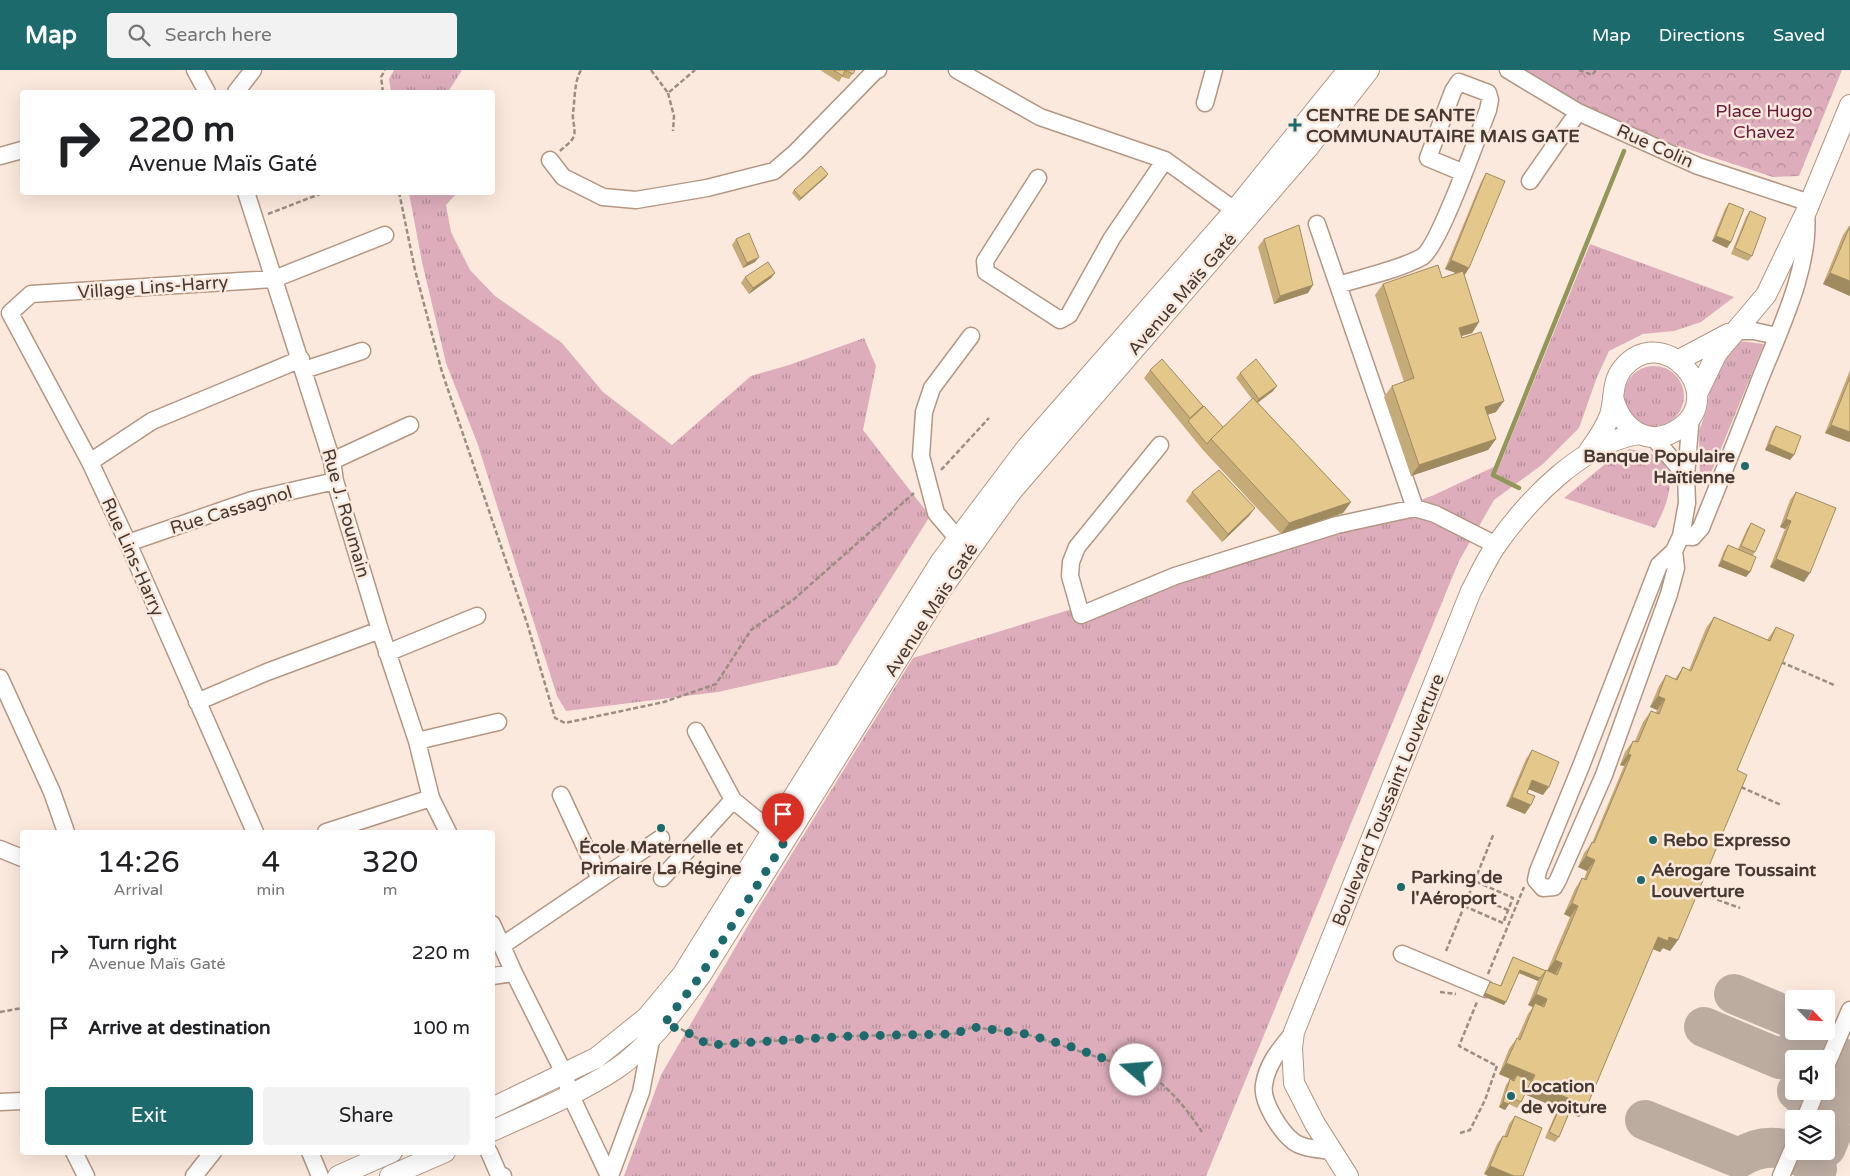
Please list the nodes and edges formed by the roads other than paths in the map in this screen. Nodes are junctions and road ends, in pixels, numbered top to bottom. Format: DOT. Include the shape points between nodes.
graph roads {
  1 [pos="195,70"];
  2 [pos="254,70"];
  3 [pos="876,70"];
  4 [pos="957,70"];
  5 [pos="1214,70"];
  6 [pos="1348,70"];
  7 [pos="1369,70"];
  8 [pos="1508,70"];
  9 [pos="206,90"];
  10 [pos="238,90"];
  11 [pos="1205,103"];
  12 [pos="1850,105"];
  13 [pos="1578,112"];
  14 [pos="1845,130"];
  15 [pos="20,151"];
  16 [pos="0,156"];
  17 [pos="550,160"];
  18 [pos="1165,160"];
  19 [pos="1464,173"];
  20 [pos="1038,178"];
  21 [pos="1530,181"];
  22 [pos="247,195"];
  23 [pos="1808,207"];
  24 [pos="1241,215"];
  25 [pos="1317,224"];
  26 [pos="385,235"];
  27 [pos="274,279"];
  28 [pos="1338,285"];
  29 [pos="31,294"];
  30 [pos="1734,331"];
  31 [pos="971,336"];
  32 [pos="1778,336"];
  33 [pos="362,351"];
  34 [pos="1679,360"];
  35 [pos="302,364"];
  36 [pos="1697,394"];
  37 [pos="1613,397"];
  38 [pos="1692,415"];
  39 [pos="410,425"];
  40 [pos="1646,436"];
  41 [pos="1160,445"];
  42 [pos="1588,452"];
  43 [pos="332,461"];
  44 [pos="90,462"];
  45 [pos="1686,476"];
  46 [pos="335,481"];
  47 [pos="1414,508"];
  48 [pos="958,540"];
  49 [pos="128,543"];
  50 [pos="1678,544"];
  51 [pos="1496,545"];
  52 [pos="477,616"];
  53 [pos="380,630"];
  54 [pos="387,653"];
  55 [pos="0,678"];
  56 [pos="197,702"];
  57 [pos="498,722"];
  58 [pos="696,731"];
  59 [pos="417,741"];
  60 [pos="1582,766"];
  61 [pos="1604,775"];
  62 [pos="561,795"];
  63 [pos="431,798"];
  64 [pos="734,800"];
  65 [pos="65,830"];
  66 [pos="254,830"];
  67 [pos="332,830"];
  68 [pos="447,830"];
  69 [pos="772,832"];
  70 [pos="660,838"];
  71 [pos="0,849"];
  72 [pos="20,857"];
  73 [pos="662,878"];
  74 [pos="600,879"];
  75 [pos="495,930"];
  76 [pos="503,946"];
  77 [pos="1402,954"];
  78 [pos="514,973"];
  79 [pos="495,976"];
  80 [pos="1486,989"];
  81 [pos="1850,1010"];
  82 [pos="654,1026"];
  83 [pos="1294,1032"];
  84 [pos="1833,1050"];
  85 [pos="564,1073"];
  86 [pos="570,1094"];
  87 [pos="20,1101"];
  88 [pos="0,1102"];
  89 [pos="495,1107"];
  90 [pos="495,1131"];
  91 [pos="1332,1151"];
  92 [pos="76,1155"];
  93 [pos="211,1155"];
  94 [pos="311,1155"];
  95 [pos="385,1155"];
  96 [pos="438,1155"];
  97 [pos="490,1155"];
  98 [pos="1788,1160"];
  99 [pos="86,1176"];
  100 [pos="194,1176"];
  101 [pos="320,1176"];
  102 [pos="338,1176"];
  103 [pos="390,1176"];
  104 [pos="504,1176"];
  105 [pos="610,1176"];
  106 [pos="1348,1176"];
  107 [pos="1781,1176"];
  1 -- 9 [label="street"];
  2 -- 10 [label="street"];
  3 -- 17 [label="street" via="796,152 774,170 707,188 636,200 602,197 563,177"];
  4 -- 18 [label="street" via="1040,117"];
  5 -- 11 [label="street"];
  6 -- 24 [label="main road, Avenue Maïs Gaté"];
  7 -- 24 [label="main road, Avenue Maïs Gaté" via="1308,148"];
  8 -- 13 [label="street, Rue Colin"];
  12 -- 14 [label="main road"];
  13 -- 21 [label="street"];
  13 -- 23 [label="street, Rue Colin" via="1698,166"];
  14 -- 23 [label="main road"];
  15 -- 16 [label="street"];
  18 -- 20 [label="street" via="1112,238 1069,316 1060,320 986,272 984,261"];
  18 -- 24 [label="street"];
  19 -- 19 [label="street" via="1428,158 1459,82 1488,93 1490,100"];
  19 -- 28 [label="street" via="1441,228 1423,256"];
  22 -- 27 [label="street, Rue J. Roumain"];
  23 -- 30 [label="main road" via="1766,295"];
  23 -- 32 [label="street" via="1803,261"];
  24 -- 48 [label="main road, Avenue Maïs Gaté" via="1027,447"];
  24 -- 82 [label="main road, Avenue Maïs Gaté" via="1012,491 943,587 701,975"];
  25 -- 28 [label="street"];
  26 -- 27 [label="street, Village Lins-Harry"];
  27 -- 29 [label="street, Village Lins-Harry"];
  27 -- 35 [label="street, Rue J. Roumain"];
  28 -- 47 [label="street"];
  29 -- 44 [label="street, Rue Lins-Harry" via="10,313"];
  30 -- 32 [label="street"];
  30 -- 34 [label="main road"];
  30 -- 36 [label="main road" via="1717,353"];
  31 -- 48 [label="street" via="932,388 924,412 921,456 936,513"];
  32 -- 50 [label="street" via="1702,528"];
  33 -- 35 [label="street"];
  34 -- 36 [label="main road" via="1695,381"];
  34 -- 37 [label="main road" via="1665,354 1649,353 1635,358 1623,368 1615,382"];
  35 -- 43 [label="street, Rue J. Roumain"];
  35 -- 44 [label="street" via="152,421"];
  36 -- 38 [label="main road"];
  37 -- 40 [label="main road" via="1616,413 1626,426"];
  37 -- 42 [label="main road, Boulevard Toussaint Louverture" via="1602,433"];
  38 -- 40 [label="main road" via="1682,427 1668,435"];
  38 -- 45 [label="street"];
  39 -- 43 [label="street"];
  40 -- 42 [label="main road, Boulevard Toussaint Louverture" via="1622,437"];
  40 -- 45 [label="street"];
  41 -- 47 [label="street" via="1077,547 1070,576 1080,615 1175,576 1337,525"];
  42 -- 51 [label="main road, Boulevard Toussaint Louverture" via="1545,490"];
  43 -- 46 [label="street, Rue J. Roumain"];
  44 -- 49 [label="street, Rue Lins-Harry"];
  45 -- 50 [label="street" via="1687,503"];
  46 -- 49 [label="street, Rue Cassagnol" via="252,500"];
  46 -- 53 [label="street, Rue J. Roumain"];
  47 -- 51 [label="street" via="1435,514"];
  48 -- 69 [label="main road, Avenue Maïs Gaté" via="896,631"];
  49 -- 56 [label="street, Rue Lins-Harry"];
  50 -- 60 [label="street" via="1659,565"];
  50 -- 61 [label="street" via="1670,594"];
  51 -- 83 [label="main road, Boulevard Toussaint Louverture" via="1471,591"];
  52 -- 54 [label="street"];
  53 -- 54 [label="street, Rue J. Roumain"];
  53 -- 56 [label="street"];
  54 -- 59 [label="street, Rue J. Roumain"];
  55 -- 65 [label="street" via="52,792"];
  56 -- 66 [label="street, Rue Lins-Harry"];
  57 -- 59 [label="street"];
  58 -- 64 [label="street"];
  59 -- 63 [label="street, Rue J. Roumain"];
  60 -- 61 [label="street"];
  60 -- 61 [label="street" via="1538,871 1536,880 1543,888 1554,887 1558,880"];
  62 -- 74 [label="street"];
  63 -- 67 [label="street"];
  63 -- 68 [label="street, Rue J. Roumain"];
  64 -- 69 [label="street"];
  64 -- 73 [label="street"];
  69 -- 82 [label="main road, Avenue Maïs Gaté" via="682,975"];
  70 -- 74 [label="street"];
  71 -- 72 [label="street"];
  74 -- 76 [label="street"];
  75 -- 76 [label="street"];
  76 -- 78 [label="street"];
  77 -- 80 [label="street"];
  78 -- 79 [label="street"];
  78 -- 85 [label="street"];
  81 -- 84 [label="street"];
  82 -- 85 [label="main road, Avenue Maïs Gaté"];
  82 -- 86 [label="main road, Avenue Maïs Gaté" via="617,1068"];
  82 -- 105 [label="street" via="641,1092"];
  83 -- 91 [label="main road, Boulevard Toussaint Louverture" via="1294,1083"];
  83 -- 91 [label="street" via="1274,1056 1263,1087 1270,1111 1295,1143"];
  85 -- 86 [label="street"];
  85 -- 89 [label="main road, Avenue Maïs Gaté"];
  86 -- 90 [label="main road, Avenue Maïs Gaté"];
  86 -- 105 [label="street"];
  87 -- 88 [label="street"];
  91 -- 106 [label="main road, Boulevard Toussaint Louverture"];
  92 -- 99 [label="street"];
  93 -- 100 [label="street"];
  94 -- 101 [label="street"];
  95 -- 102 [label="main road"];
  96 -- 103 [label="main road"];
  97 -- 104 [label="street" via="499,1175"];
  98 -- 107 [label="street"];
}
